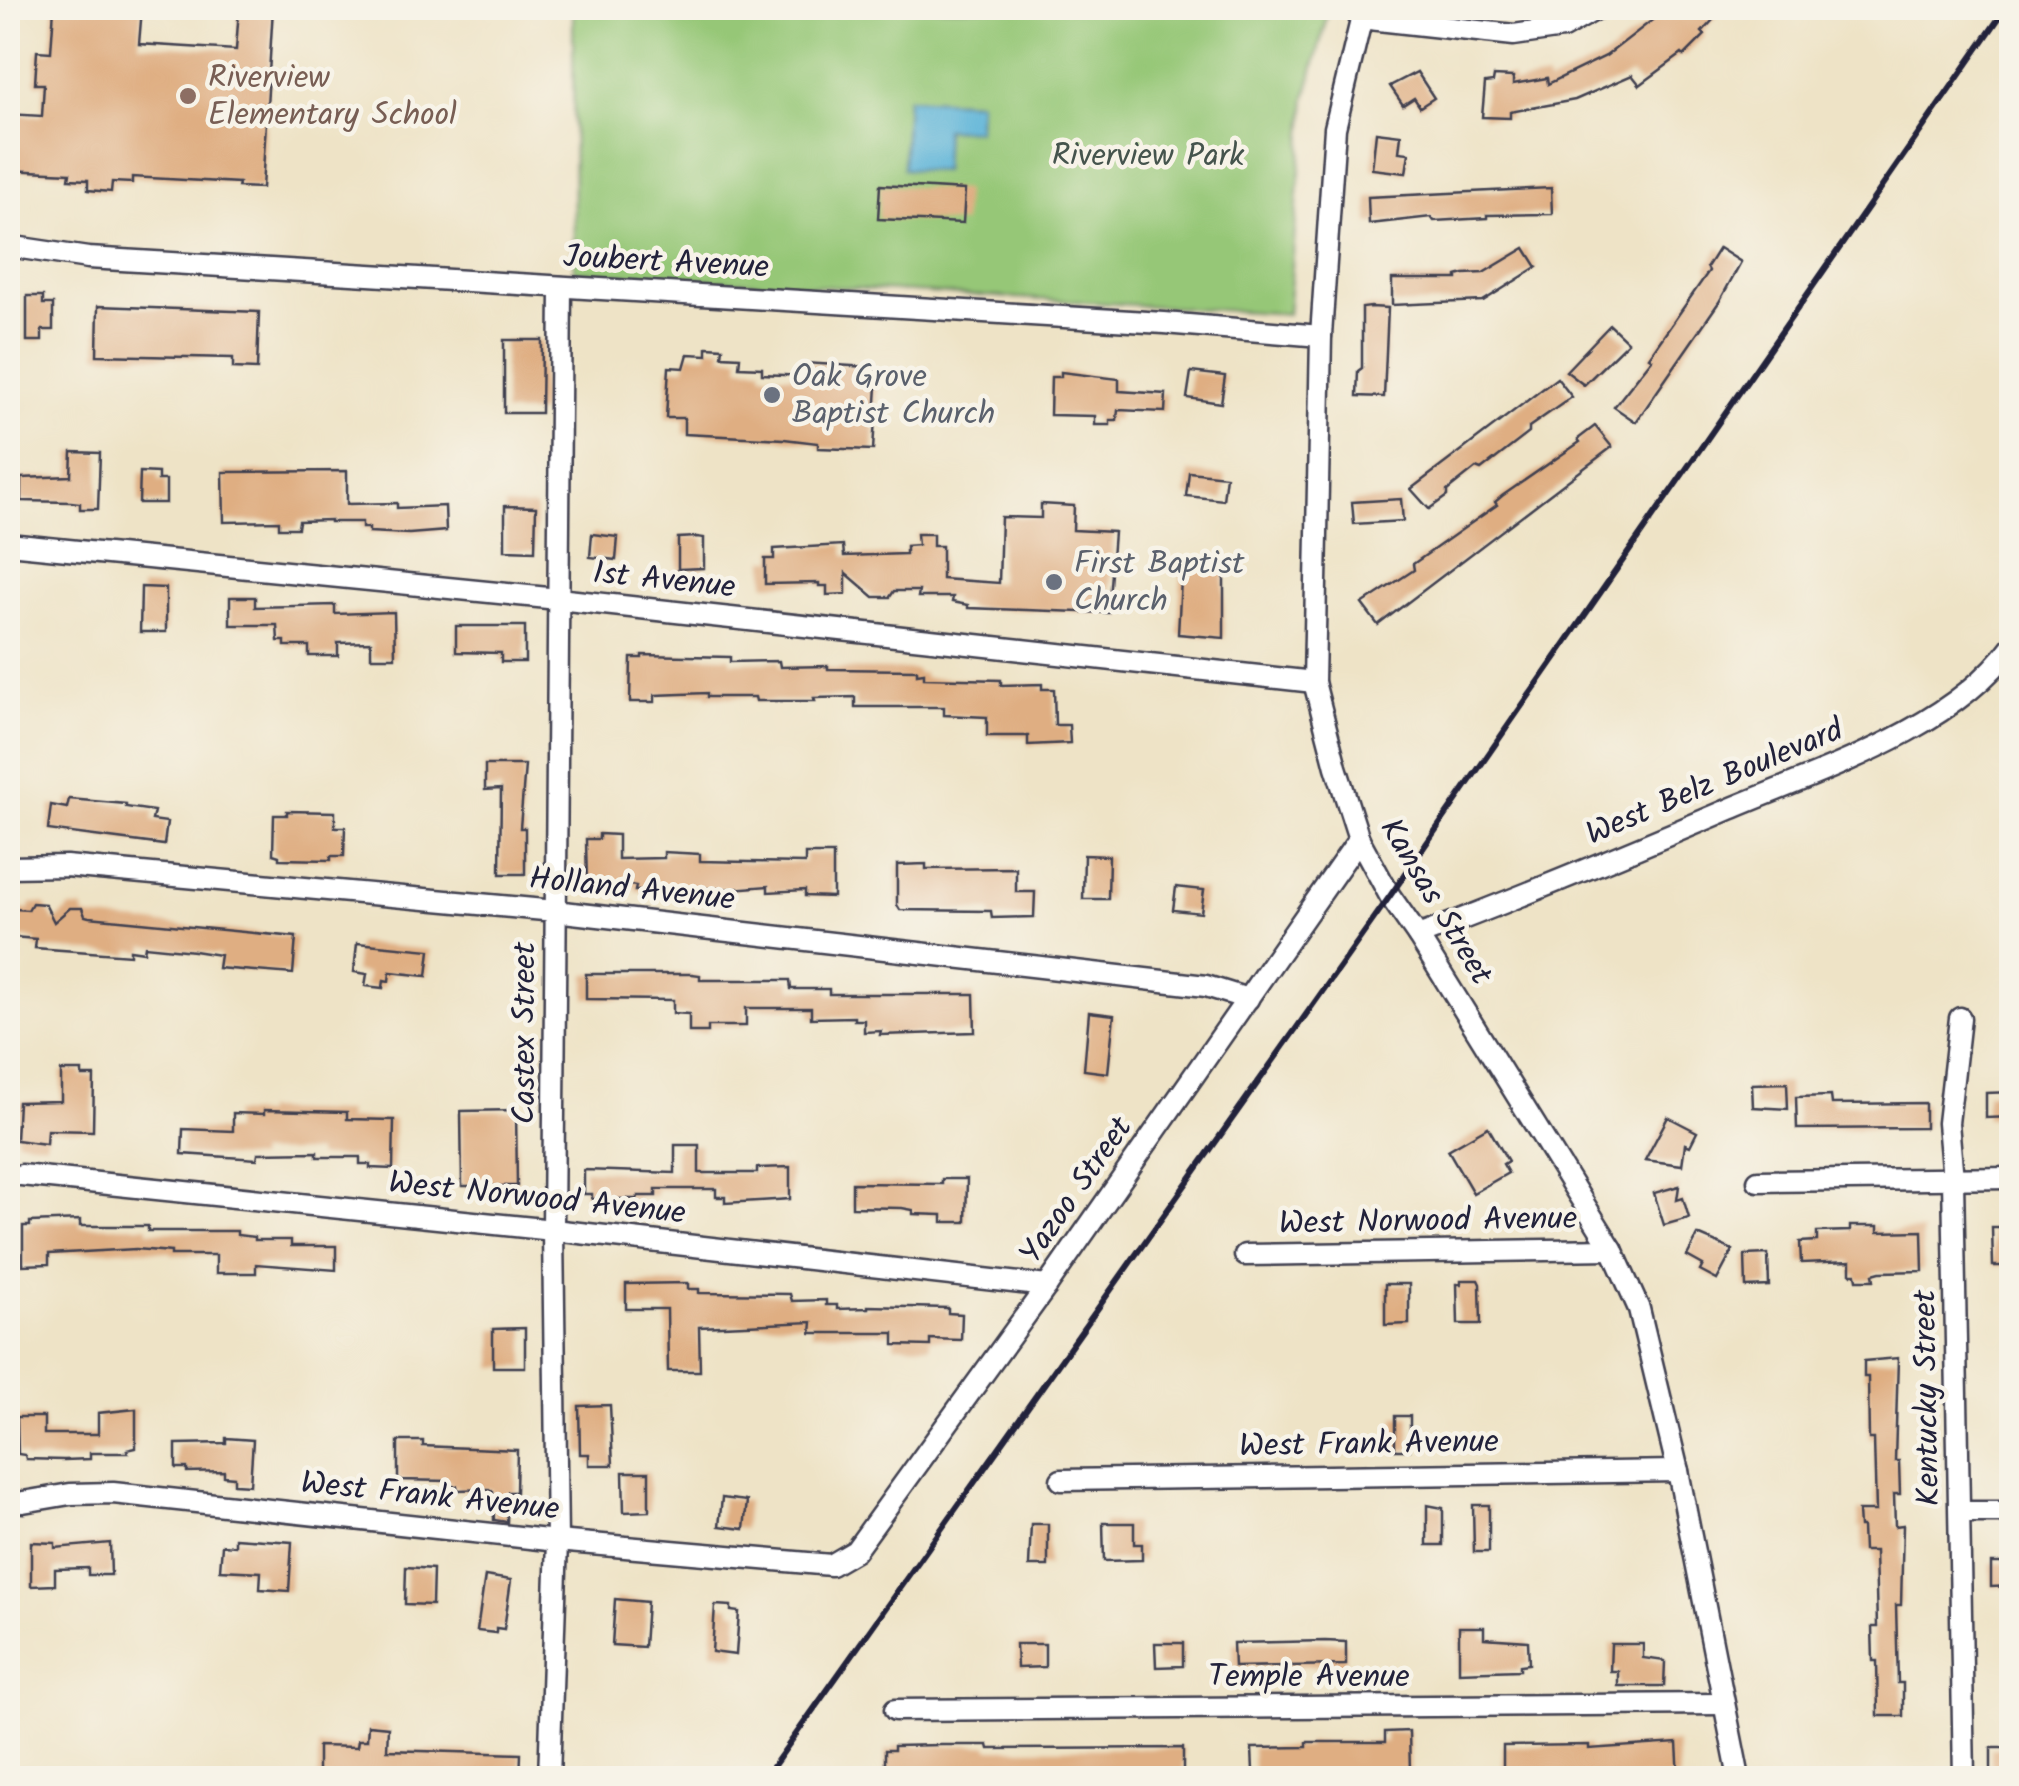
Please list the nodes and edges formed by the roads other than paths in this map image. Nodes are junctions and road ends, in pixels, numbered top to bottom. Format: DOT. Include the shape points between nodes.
graph roads {
  1 [pos="1598,8"];
  2 [pos="1362,13"];
  3 [pos="8,246"];
  4 [pos="561,288"];
  5 [pos="1321,336"];
  6 [pos="8,544"];
  7 [pos="558,599"];
  8 [pos="2012,646"];
  9 [pos="1314,682"];
  10 [pos="1359,840"];
  11 [pos="8,868"];
  12 [pos="556,911"];
  13 [pos="1418,936"];
  14 [pos="1248,999"];
  15 [pos="1960,1018"];
  16 [pos="21,1176"];
  17 [pos="2012,1178"];
  18 [pos="1953,1179"];
  19 [pos="1758,1182"];
  20 [pos="553,1230"];
  21 [pos="1612,1249"];
  22 [pos="1245,1256"];
  23 [pos="1047,1286"];
  24 [pos="1678,1472"];
  25 [pos="1061,1480"];
  26 [pos="24,1502"];
  27 [pos="1960,1512"];
  28 [pos="2012,1512"];
  29 [pos="557,1540"];
  30 [pos="831,1564"];
  31 [pos="1724,1704"];
  32 [pos="895,1710"];
  33 [pos="550,1778"];
  34 [pos="1739,1778"];
  35 [pos="1964,1778"];
  1 -- 2 [label="street" via="1563,28 1514,34"];
  2 -- 5 [label="street, Kansas Street" via="1335,128"];
  3 -- 4 [label="street, Joubert Avenue" via="88,258"];
  4 -- 5 [label="street, Joubert Avenue"];
  4 -- 7 [label="street, Castex Street"];
  5 -- 9 [label="street, Kansas Street"];
  6 -- 7 [label="street, 1st Avenue"];
  7 -- 9 [label="street, 1st Avenue"];
  7 -- 12 [label="street, Castex Street"];
  8 -- 13 [label="street, West Belz Boulevard" via="1994,671 1906,734"];
  9 -- 10 [label="street, Kansas Street"];
  10 -- 13 [label="street, Kansas Street"];
  10 -- 14 [label="street, Yazoo Street"];
  11 -- 12 [label="street, Holland Avenue" via="66,866"];
  12 -- 14 [label="street, Holland Avenue" via="1206,986"];
  12 -- 20 [label="street, Castex Street"];
  13 -- 21 [label="street, Kansas Street"];
  14 -- 23 [label="street, Yazoo Street"];
  15 -- 18 [label="street, Kentucky Street" via="1948,1123"];
  16 -- 20 [label="street, West Norwood Avenue"];
  17 -- 18 [label="street"];
  18 -- 19 [label="street"];
  18 -- 27 [label="street, Kentucky Street"];
  20 -- 23 [label="street, West Norwood Avenue"];
  20 -- 29 [label="street, Castex Street"];
  21 -- 22 [label="street, West Norwood Avenue"];
  21 -- 24 [label="street, Kansas Street" via="1639,1309"];
  23 -- 30 [label="street, Yazoo Street" via="855,1551"];
  24 -- 25 [label="street, West Frank Avenue"];
  24 -- 31 [label="street, Kansas Street"];
  26 -- 29 [label="street, West Frank Avenue" via="114,1493"];
  27 -- 28 [label="street"];
  27 -- 35 [label="street, Kentucky Street"];
  29 -- 30 [label="street, West Frank Avenue"];
  29 -- 33 [label="street, Castex Street"];
  31 -- 32 [label="street, Temple Avenue"];
  31 -- 34 [label="street, Kansas Street"];
}
